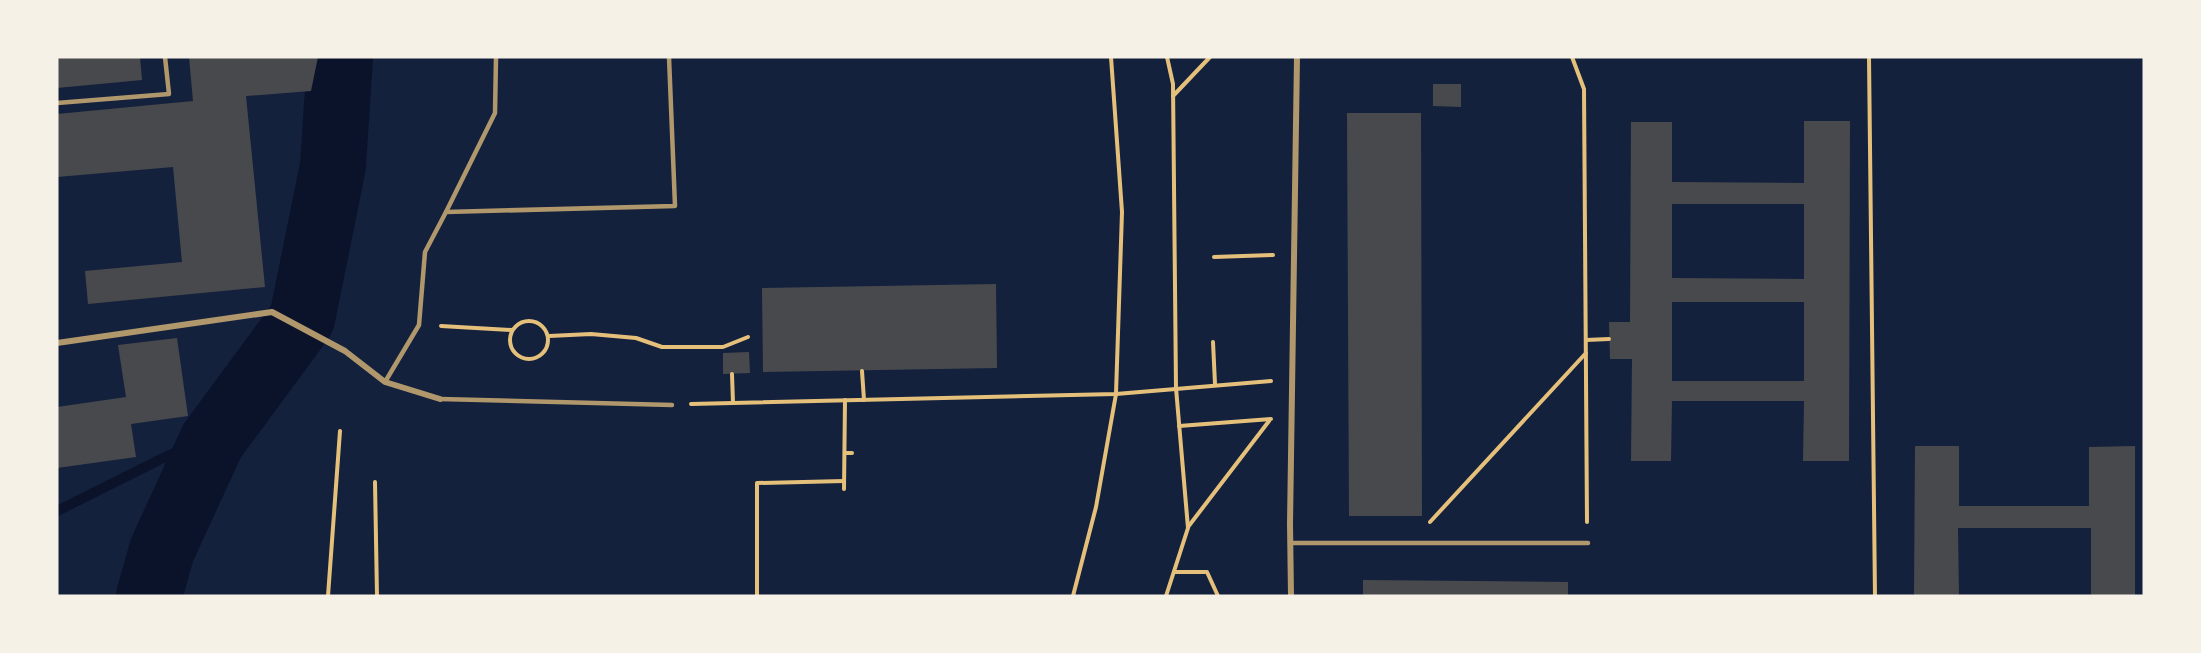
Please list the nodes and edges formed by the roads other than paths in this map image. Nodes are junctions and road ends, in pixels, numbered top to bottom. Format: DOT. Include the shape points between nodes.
graph roads {
  1 [pos="165,57"];
  2 [pos="495,57"];
  3 [pos="669,57"];
  4 [pos="1297,57"];
  5 [pos="57,103"];
  6 [pos="446,212"];
  7 [pos="57,343"];
  8 [pos="385,382"];
  9 [pos="440,399"];
  10 [pos="672,405"];
  11 [pos="1290,543"];
  12 [pos="1588,543"];
  13 [pos="1291,596"];
  1 -- 5 [label="lane" via="169,94"];
  2 -- 6 [label="lane" via="495,113"];
  3 -- 6 [label="lane" via="675,206"];
  4 -- 11 [label="street"];
  6 -- 8 [label="lane" via="425,252 419,325"];
  7 -- 8 [label="street" via="272,312 345,351"];
  8 -- 9 [label="street"];
  9 -- 10 [label="lane"];
  11 -- 12 [label="lane"];
  11 -- 13 [label="street"];
}
